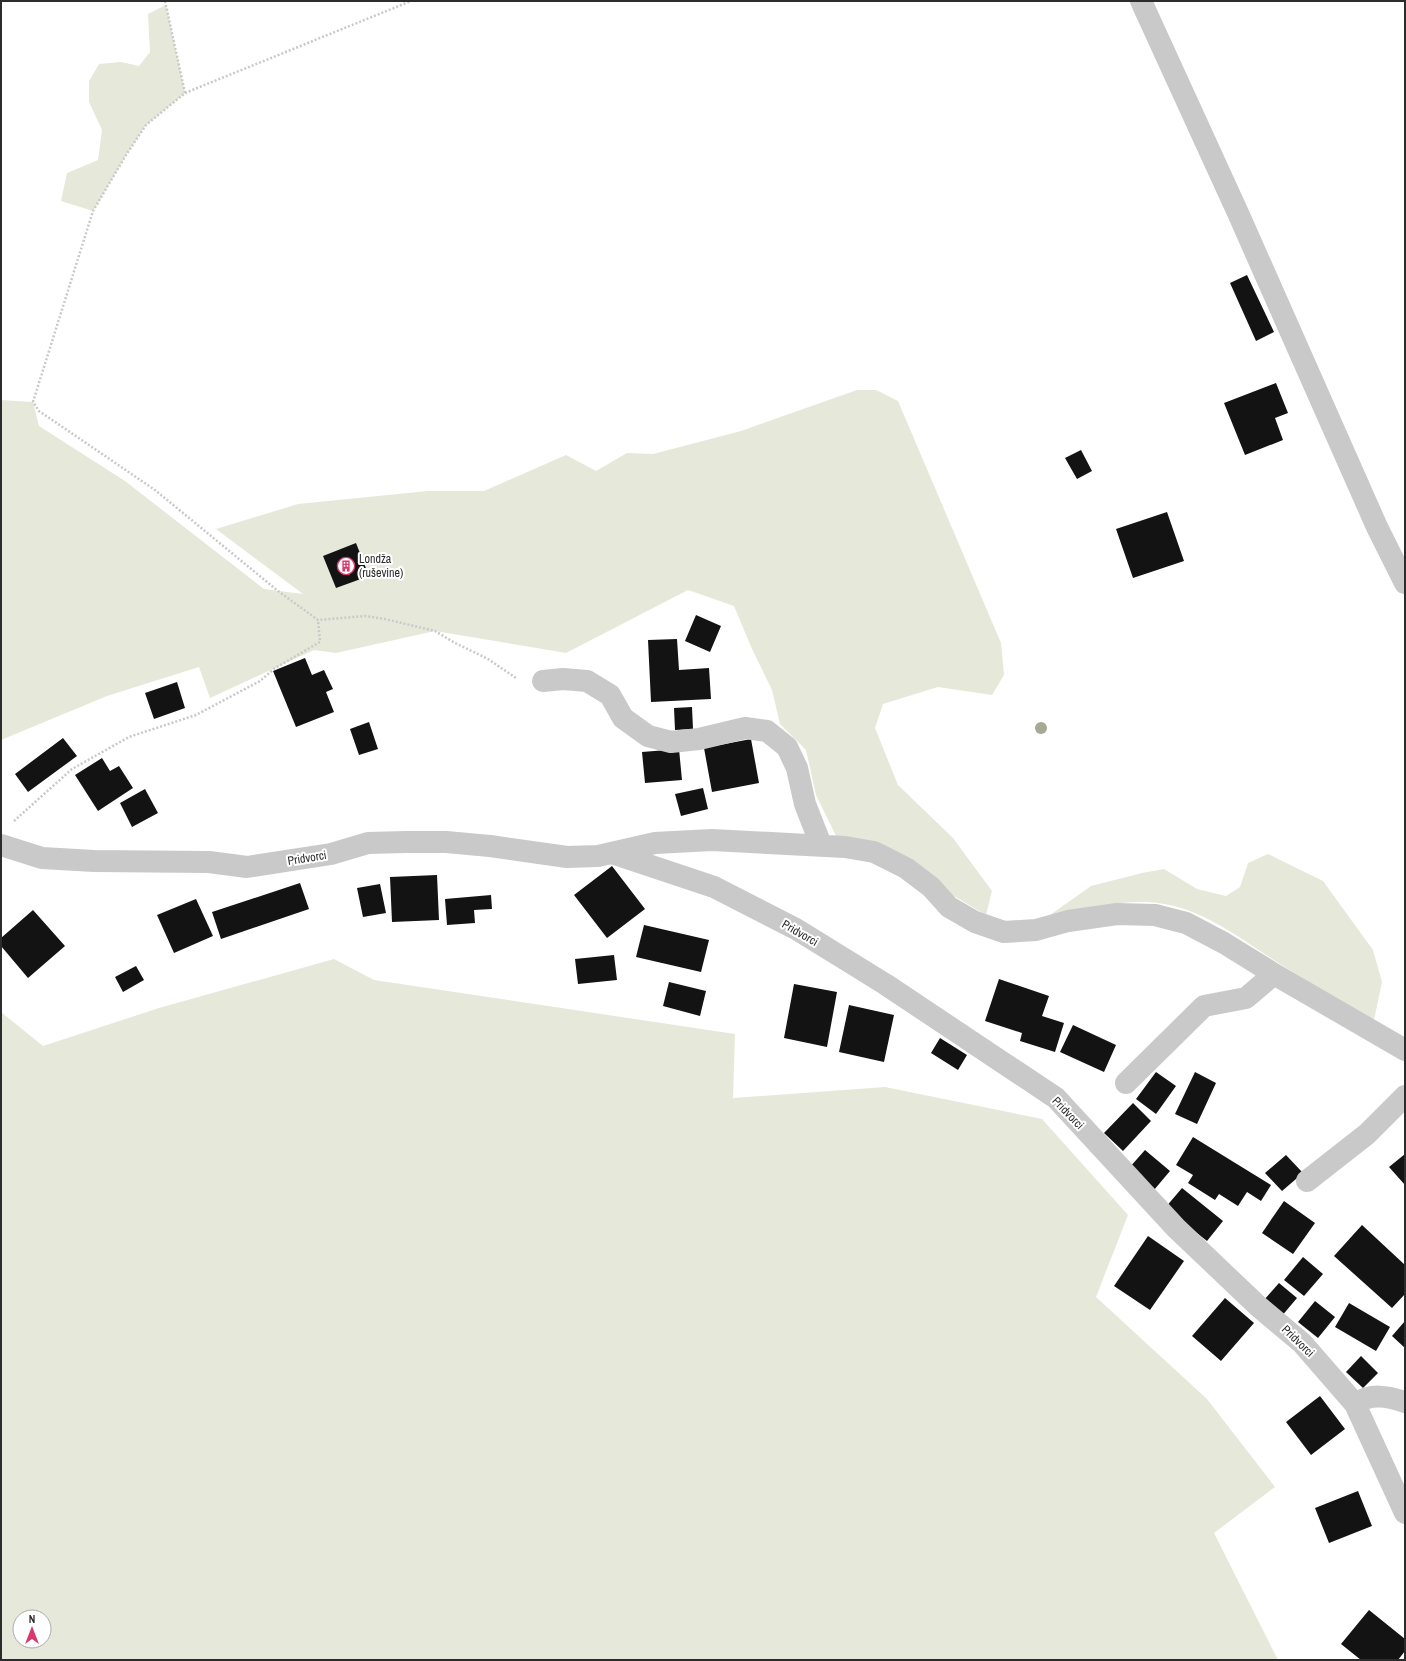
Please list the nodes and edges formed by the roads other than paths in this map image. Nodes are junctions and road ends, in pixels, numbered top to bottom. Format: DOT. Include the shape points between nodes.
graph roads {
  1 [pos="1140,1"];
  2 [pos="1405,583"];
  3 [pos="543,681"];
  4 [pos="1,845"];
  5 [pos="821,845"];
  6 [pos="612,853"];
  7 [pos="1274,974"];
  8 [pos="1405,1050"];
  9 [pos="1126,1083"];
  10 [pos="1405,1096"];
  11 [pos="1307,1181"];
  12 [pos="1405,1402"];
  13 [pos="1355,1404"];
  14 [pos="1405,1513"];
  1 -- 2 [label="street" via="1238,213 1377,527"];
  3 -- 5 [label="street" via="587,681 610,695 624,718 648,736 671,742 699,739 745,728 767,731 787,747 797,768 805,804"];
  4 -- 6 [label="street, Pridvorci" via="42,858 209,862 247,867 331,854 368,843 446,842 568,857"];
  5 -- 6 [label="street, Pridvorci" via="712,840 655,843"];
  5 -- 7 [label="street, Pridvorci" via="874,852 906,868 930,887 949,907 975,922 1004,932 1036,930 1068,921 1117,914 1155,915 1186,923"];
  6 -- 13 [label="street, Pridvorci" via="714,887 796,929 892,988 1056,1098 1176,1228 1258,1306 1302,1343"];
  7 -- 8 [label="street, Pridvorci"];
  7 -- 9 [label="street" via="1246,998 1204,1006"];
  10 -- 11 [label="street" via="1367,1134"];
  12 -- 13 [label="street" via="1378,1396 1363,1399"];
  13 -- 14 [label="street, Pridvorci"];
}
